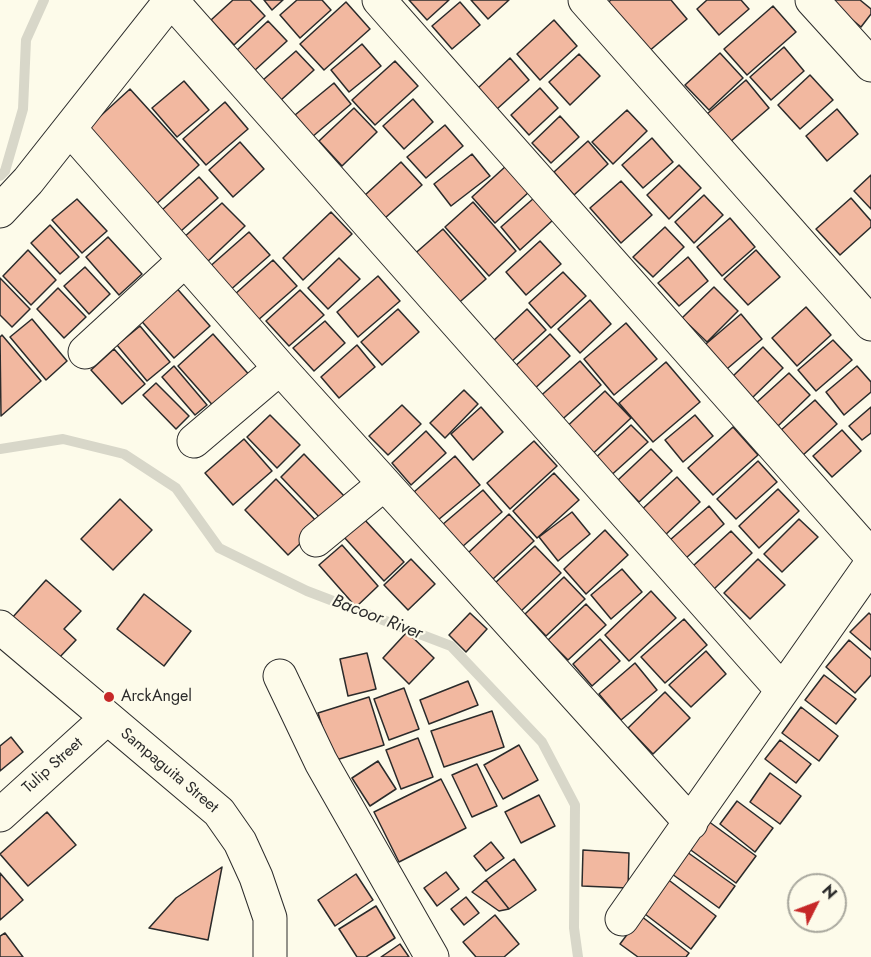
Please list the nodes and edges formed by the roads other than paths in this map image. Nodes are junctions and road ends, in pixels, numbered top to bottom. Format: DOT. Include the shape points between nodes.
graph roads {
  1 [pos="171,0"];
  2 [pos="380,0"];
  3 [pos="585,0"];
  4 [pos="812,0"];
  5 [pos="871,65"];
  6 [pos="70,129"];
  7 [pos="0,211"];
  8 [pos="184,261"];
  9 [pos="871,324"];
  10 [pos="85,352"];
  11 [pos="280,368"];
  12 [pos="194,441"];
  13 [pos="384,484"];
  14 [pos="316,540"];
  15 [pos="871,556"];
  16 [pos="871,564"];
  17 [pos="0,627"];
  18 [pos="280,676"];
  19 [pos="782,690"];
  20 [pos="107,718"];
  21 [pos="0,815"];
  22 [pos="691,823"];
  23 [pos="622,919"];
  24 [pos="270,957"];
  25 [pos="432,957"];
  1 -- 6 [label="street"];
  1 -- 19 [label="street"];
  2 -- 15 [label="street"];
  3 -- 9 [label="street"];
  4 -- 5 [label="street"];
  6 -- 7 [label="street"];
  6 -- 8 [label="street"];
  8 -- 10 [label="street"];
  8 -- 11 [label="street"];
  11 -- 12 [label="street"];
  11 -- 13 [label="street"];
  13 -- 14 [label="street"];
  13 -- 22 [label="street"];
  16 -- 19 [label="street"];
  17 -- 20 [label="street, Sampaguita Street"];
  18 -- 25 [label="street" via="321,762"];
  19 -- 22 [label="street"];
  20 -- 21 [label="street, Tulip Street"];
  20 -- 24 [label="street, Sampaguita Street" via="219,812 240,842 270,918"];
  22 -- 23 [label="street"];
}
